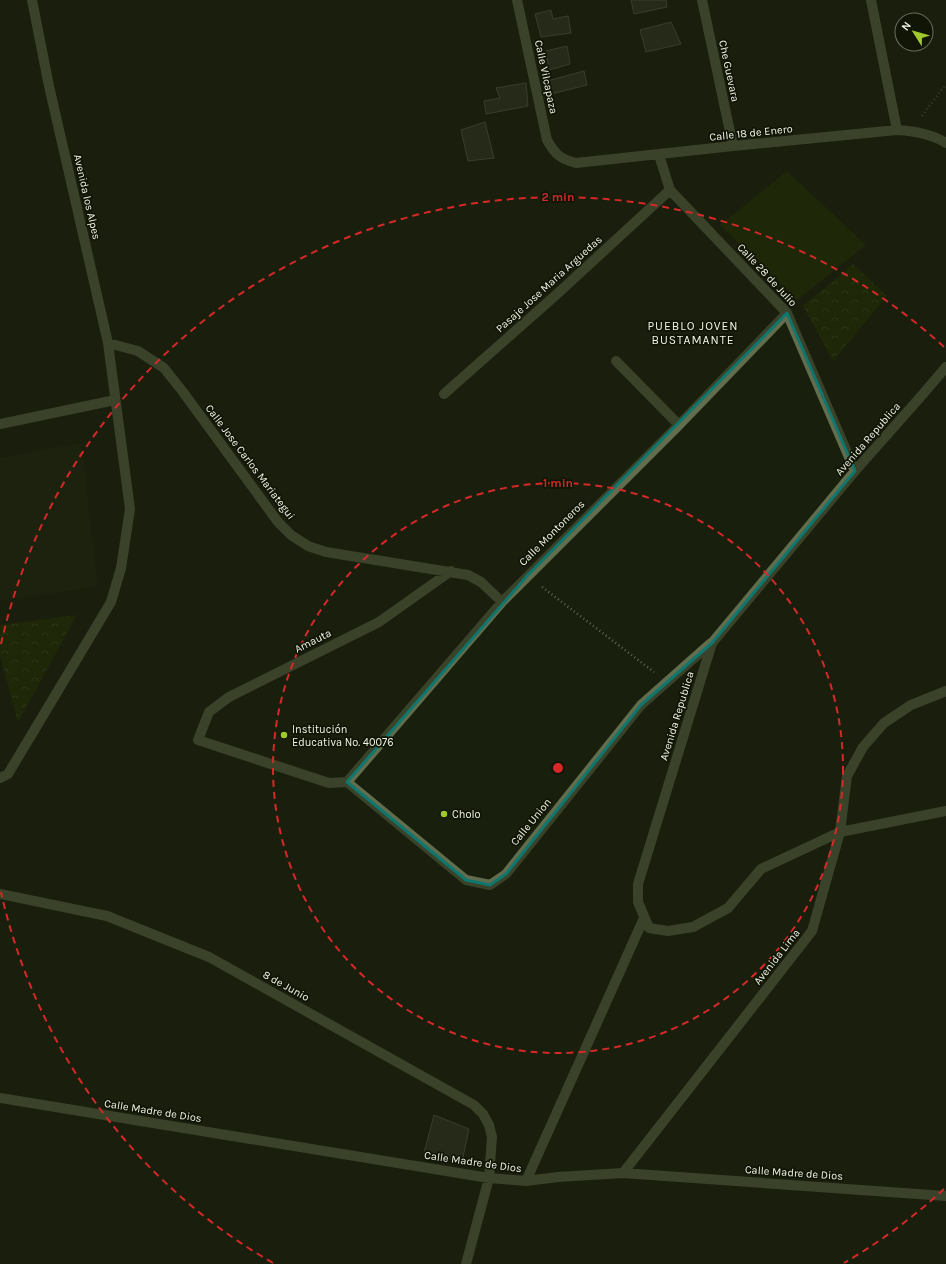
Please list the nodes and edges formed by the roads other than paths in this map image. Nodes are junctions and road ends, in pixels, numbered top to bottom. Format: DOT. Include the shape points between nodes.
graph roads {
  1 [pos="32,0"];
  2 [pos="517,0"];
  3 [pos="702,0"];
  4 [pos="872,0"];
  5 [pos="897,130"];
  6 [pos="946,143"];
  7 [pos="733,146"];
  8 [pos="659,155"];
  9 [pos="558,156"];
  10 [pos="670,190"];
  11 [pos="787,313"];
  12 [pos="108,343"];
  13 [pos="616,361"];
  14 [pos="946,367"];
  15 [pos="444,394"];
  16 [pos="115,400"];
  17 [pos="0,424"];
  18 [pos="679,425"];
  19 [pos="855,471"];
  20 [pos="452,571"];
  21 [pos="502,602"];
  22 [pos="712,643"];
  23 [pos="946,691"];
  24 [pos="0,778"];
  25 [pos="347,782"];
  26 [pos="946,811"];
  27 [pos="840,832"];
  28 [pos="0,894"];
  29 [pos="644,918"];
  30 [pos="0,1098"];
  31 [pos="623,1173"];
  32 [pos="489,1178"];
  33 [pos="526,1181"];
  34 [pos="946,1196"];
  35 [pos="466,1264"];
  1 -- 12 [label="street, Avenida los Alpes" via="49,86"];
  2 -- 9 [label="street, Calle Vilcapaza" via="547,140"];
  3 -- 7 [label="street, Che Guevara"];
  4 -- 5 [label="street"];
  5 -- 6 [label="street, Calle 18 de Enero" via="911,131"];
  5 -- 7 [label="street, Calle 18 de Enero"];
  7 -- 8 [label="street, Calle 18 de Enero"];
  8 -- 9 [label="street, Calle 18 de Enero" via="576,163"];
  8 -- 10 [label="street, Calle 28 de Julio"];
  10 -- 11 [label="street, Calle 28 de Julio"];
  10 -- 15 [label="street, Pasaje Jose Maria Arguedas"];
  11 -- 18 [label="street, Calle Montoneros"];
  11 -- 19 [label="street, Calle 28 de Julio"];
  12 -- 16 [label="street, Avenida los Alpes"];
  12 -- 20 [label="street, Calle Jose Carlos Mariategui" via="138,351 164,368 291,536 308,546 326,552"];
  13 -- 18 [label="street"];
  14 -- 19 [label="street, Avenida Republica"];
  16 -- 17 [label="street"];
  16 -- 24 [label="street, Avenida los Alpes" via="130,509 121,568 111,602 8,774"];
  18 -- 21 [label="street, Calle Montoneros"];
  19 -- 22 [label="street, Avenida Republica"];
  20 -- 21 [label="street, Calle Jose Carlos Mariategui" via="481,582"];
  20 -- 25 [label="street, Amauta" via="379,622 229,697 209,712 198,740 329,783"];
  21 -- 25 [label="street, Calle Montoneros"];
  22 -- 25 [label="street, Calle Union" via="641,705 506,874 490,886 466,880"];
  22 -- 29 [label="street, Avenida Republica" via="638,884 638,902"];
  23 -- 27 [label="street, Avenida Lima" via="911,706 884,723 863,747 847,776"];
  26 -- 27 [label="street"];
  27 -- 29 [label="street" via="761,869 728,908 693,927 668,931 649,928"];
  27 -- 31 [label="street, Avenida Lima" via="812,931"];
  28 -- 32 [label="street, 8 de Junio" via="108,916 210,957 474,1105 486,1119 492,1137"];
  29 -- 33 [label="street"];
  30 -- 32 [label="street, Calle Madre de Dios"];
  31 -- 33 [label="street, Calle Madre de Dios"];
  31 -- 34 [label="street, Calle Madre de Dios"];
  32 -- 33 [label="street, Calle Madre de Dios"];
  32 -- 35 [label="street"];
}
